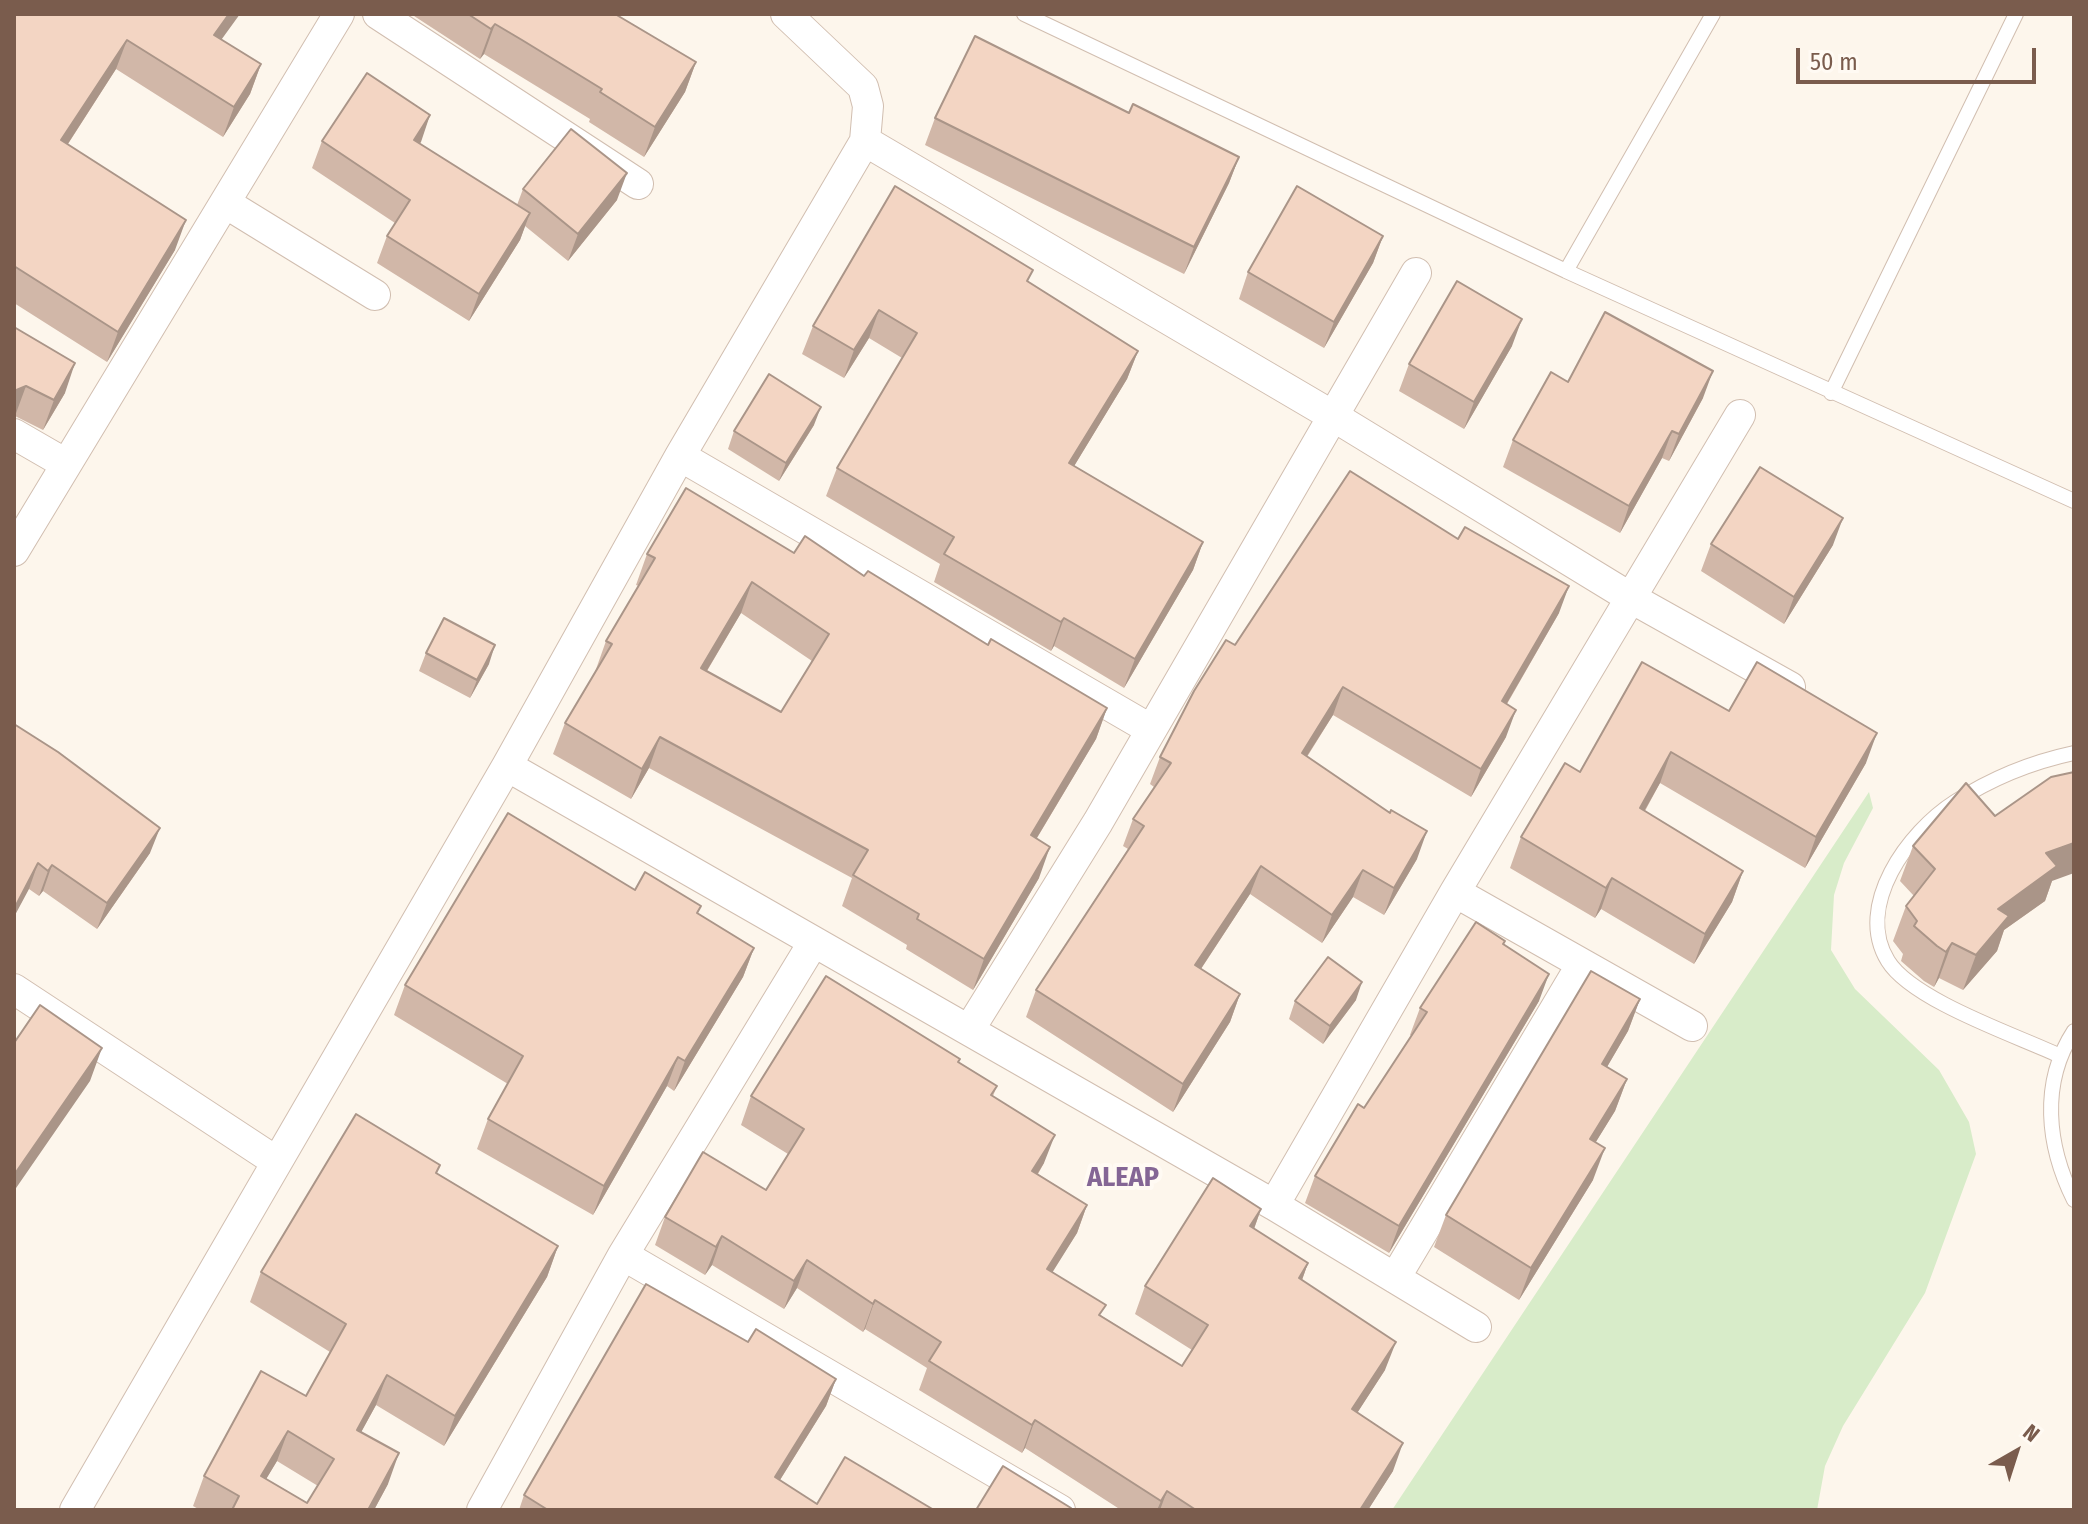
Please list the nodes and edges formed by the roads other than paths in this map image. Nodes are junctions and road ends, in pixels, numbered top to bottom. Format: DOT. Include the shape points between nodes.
graph roads {
  1 [pos="339,14"];
  2 [pos="378,14"];
  3 [pos="786,14"];
  4 [pos="1024,14"];
  5 [pos="1713,14"];
  6 [pos="2016,14"];
  7 [pos="865,141"];
  8 [pos="638,184"];
  9 [pos="227,204"];
  10 [pos="1566,271"];
  11 [pos="1416,273"];
  12 [pos="375,295"];
  13 [pos="1831,393"];
  14 [pos="1740,415"];
  15 [pos="1333,416"];
  16 [pos="14,434"];
  17 [pos="680,456"];
  18 [pos="66,464"];
  19 [pos="2074,501"];
  20 [pos="14,551"];
  21 [pos="1631,598"];
  22 [pos="1820,704"];
  23 [pos="1150,729"];
  24 [pos="2074,753"];
  25 [pos="507,766"];
  26 [pos="1455,892"];
  27 [pos="813,943"];
  28 [pos="1582,964"];
  29 [pos="16,994"];
  30 [pos="1692,1026"];
  31 [pos="969,1030"];
  32 [pos="2074,1031"];
  33 [pos="2058,1055"];
  34 [pos="277,1162"];
  35 [pos="2074,1200"];
  36 [pos="1274,1205"];
  37 [pos="623,1255"];
  38 [pos="1395,1278"];
  39 [pos="1476,1327"];
  40 [pos="75,1510"];
  41 [pos="482,1510"];
  42 [pos="1060,1510"];
  1 -- 9 [label="street"];
  2 -- 8 [label="street"];
  3 -- 7 [label="street" via="863,87 868,106"];
  4 -- 10 [label="lane"];
  5 -- 10 [label="lane"];
  6 -- 13 [label="lane"];
  7 -- 15 [label="street"];
  7 -- 17 [label="street"];
  9 -- 12 [label="street"];
  9 -- 18 [label="street"];
  10 -- 13 [label="lane"];
  11 -- 15 [label="street"];
  13 -- 19 [label="lane"];
  14 -- 21 [label="street"];
  15 -- 21 [label="street"];
  15 -- 23 [label="street"];
  16 -- 18 [label="street"];
  17 -- 23 [label="street"];
  17 -- 25 [label="street"];
  18 -- 20 [label="street"];
  21 -- 22 [label="street"];
  21 -- 26 [label="street"];
  23 -- 31 [label="street"];
  24 -- 33 [label="lane" via="2013,771 1953,803 1910,845 1882,887 1876,924 1888,961 1916,989"];
  25 -- 27 [label="street"];
  25 -- 34 [label="street"];
  26 -- 28 [label="street"];
  26 -- 36 [label="street"];
  27 -- 31 [label="street"];
  27 -- 37 [label="street"];
  28 -- 30 [label="street"];
  28 -- 38 [label="street"];
  29 -- 34 [label="street"];
  31 -- 36 [label="street"];
  32 -- 33 [label="lane"];
  33 -- 35 [label="lane" via="2051,1099 2053,1150"];
  34 -- 40 [label="street"];
  36 -- 38 [label="street"];
  37 -- 41 [label="street"];
  37 -- 42 [label="street"];
  38 -- 39 [label="street"];
}
